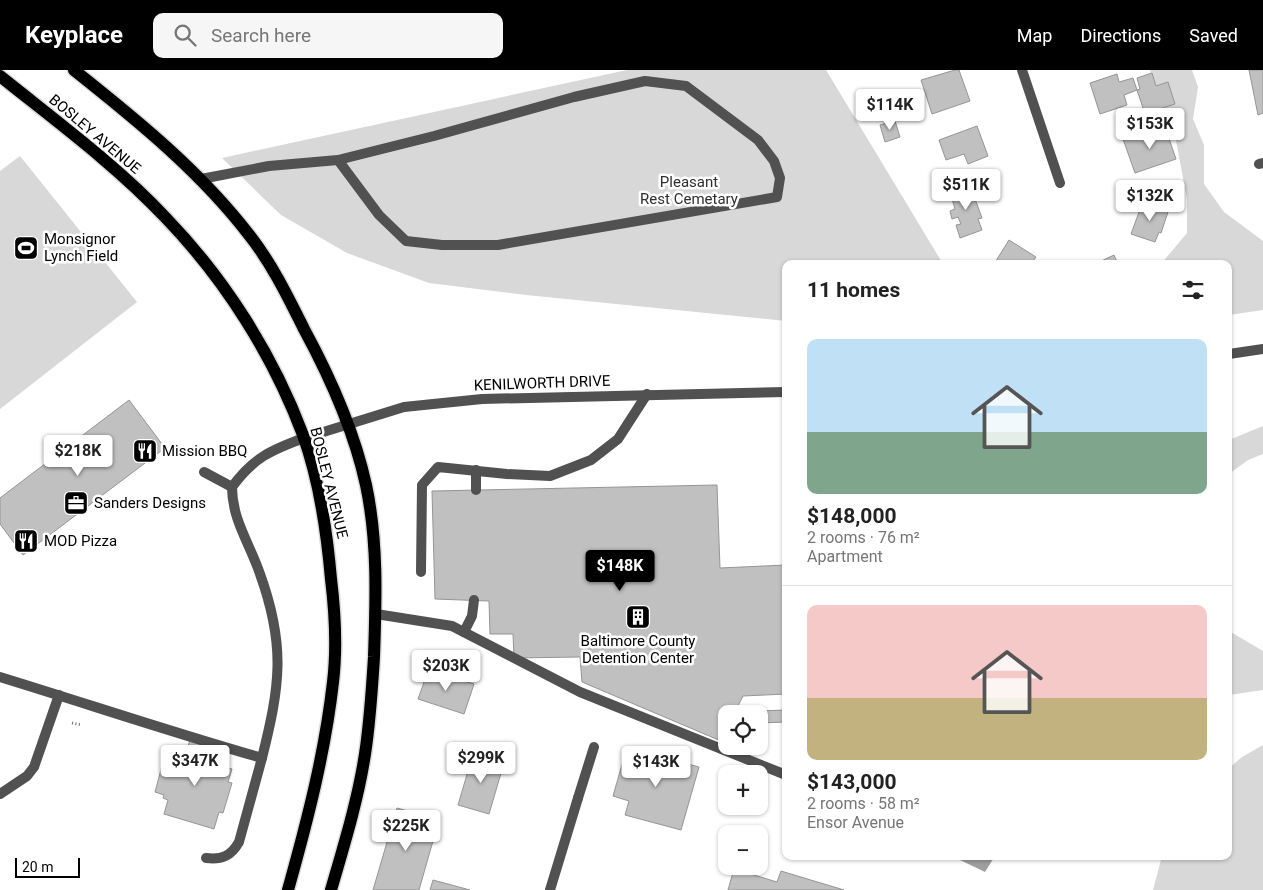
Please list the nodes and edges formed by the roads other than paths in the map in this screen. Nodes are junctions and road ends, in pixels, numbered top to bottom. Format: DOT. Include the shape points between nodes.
graph roads {
  1 [pos="74,70"];
  2 [pos="1022,70"];
  3 [pos="0,76"];
  4 [pos="338,160"];
  5 [pos="201,179"];
  6 [pos="1060,184"];
  7 [pos="1263,349"];
  8 [pos="1232,354"];
  9 [pos="782,392"];
  10 [pos="647,394"];
  11 [pos="348,424"];
  12 [pos="304,438"];
  13 [pos="476,470"];
  14 [pos="204,472"];
  15 [pos="232,487"];
  16 [pos="476,490"];
  17 [pos="421,572"];
  18 [pos="474,600"];
  19 [pos="376,614"];
  20 [pos="464,632"];
  21 [pos="0,677"];
  22 [pos="59,695"];
  23 [pos="594,747"];
  24 [pos="262,758"];
  25 [pos="782,772"];
  26 [pos="0,794"];
  27 [pos="206,858"];
  28 [pos="288,890"];
  29 [pos="331,890"];
  30 [pos="550,890"];
  1 -- 5 [label="main road, BOSLEY AVENUE" via="136,119"];
  2 -- 6 [label="street"];
  3 -- 12 [label="main road, BOSLEY AVENUE" via="103,160 165,216 212,270 244,317 281,383"];
  4 -- 4 [label="street" via="645,81 686,86 758,140 774,161 780,178 777,197 498,245 442,245 406,241 379,215"];
  4 -- 5 [label="street" via="268,166"];
  5 -- 11 [label="main road, BOSLEY AVENUE" via="251,237 285,292 322,362"];
  7 -- 8 [label="street"];
  9 -- 10 [label="street, KENILWORTH DRIVE"];
  10 -- 11 [label="street, KENILWORTH DRIVE" via="482,399 404,407"];
  10 -- 13 [label="street" via="618,439 591,460 550,476"];
  11 -- 12 [label="street, KENILWORTH DRIVE"];
  11 -- 19 [label="main road, BOSLEY AVENUE" via="366,484 374,539"];
  12 -- 15 [label="street, KENILWORTH DRIVE" via="262,456 242,473"];
  12 -- 28 [label="main road, BOSLEY AVENUE" via="329,552 334,608 333,680 312,803"];
  13 -- 16 [label="street"];
  13 -- 17 [label="street" via="438,467 422,485"];
  14 -- 15 [label="street"];
  15 -- 24 [label="street" via="235,515 260,573 277,632 277,686"];
  18 -- 20 [label="street" via="472,616"];
  19 -- 20 [label="street" via="452,626"];
  19 -- 29 [label="main road, BOSLEY AVENUE" via="365,754"];
  20 -- 25 [label="street" via="580,692"];
  21 -- 22 [label="street"];
  22 -- 24 [label="street" via="150,726"];
  22 -- 26 [label="street" via="34,766 27,776"];
  23 -- 30 [label="street"];
  24 -- 27 [label="street" via="239,842 226,856"];
}
